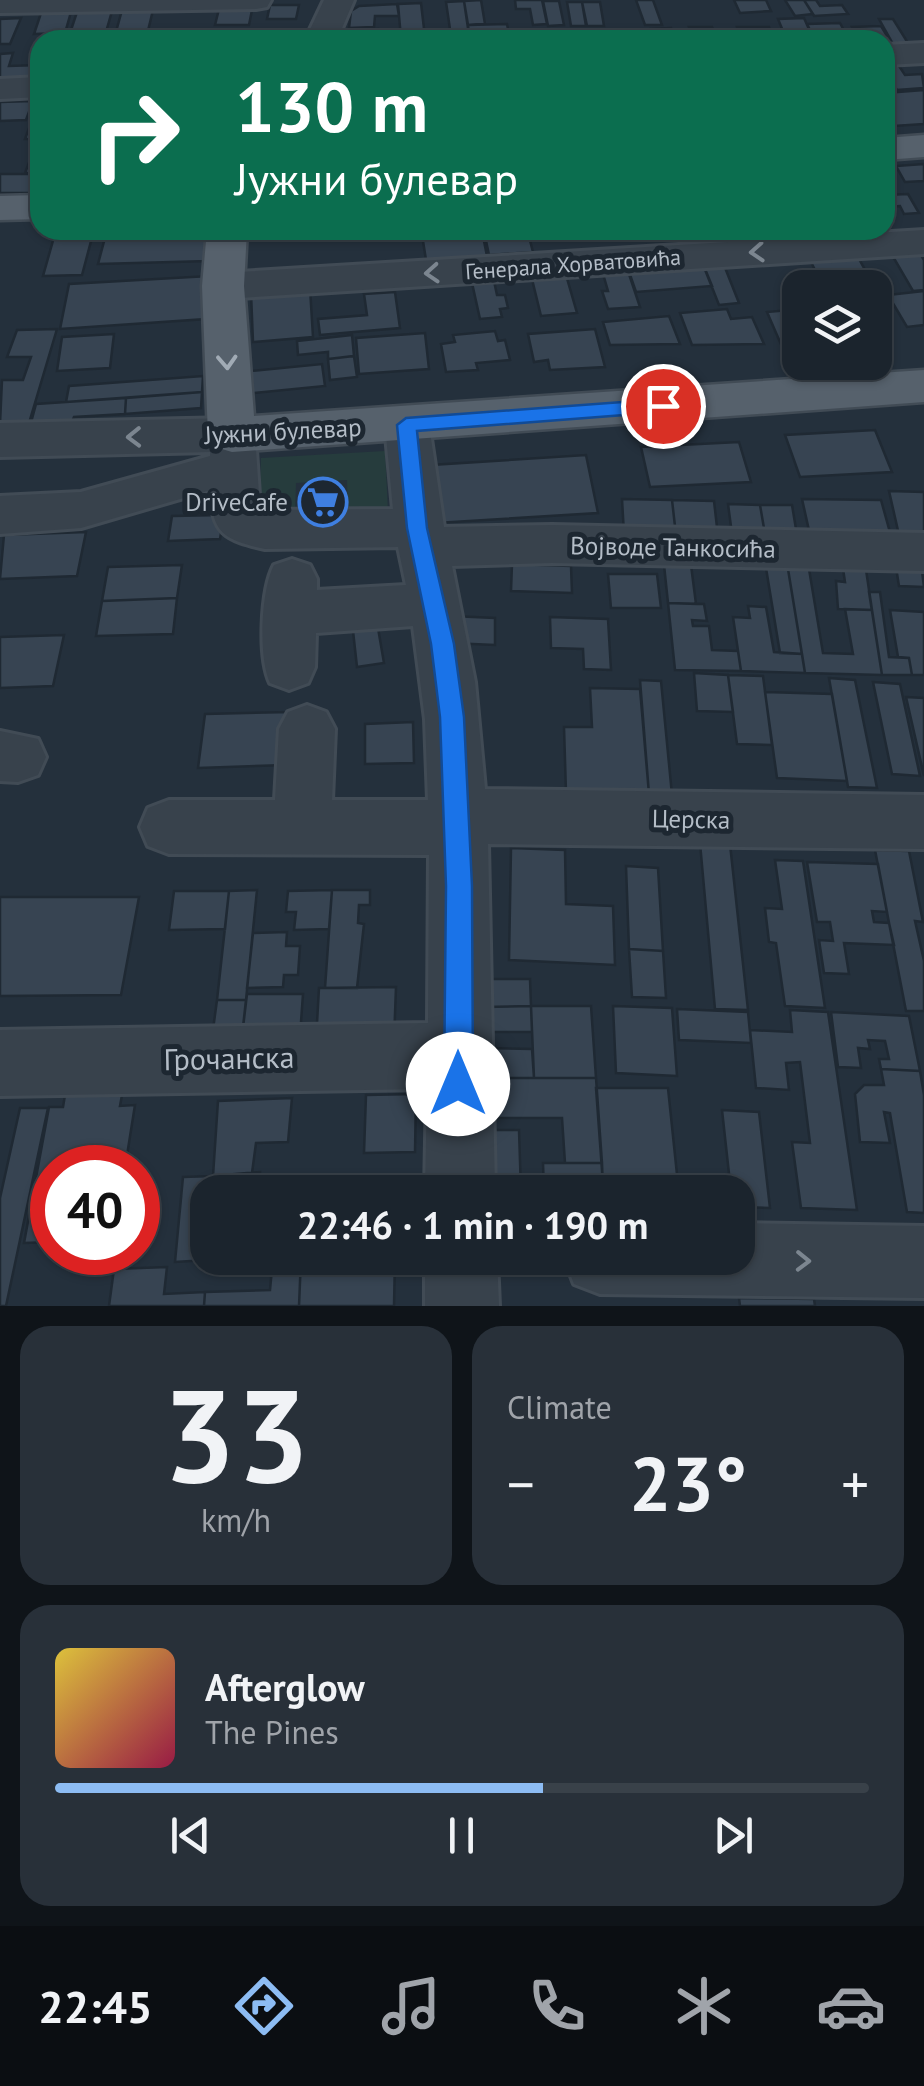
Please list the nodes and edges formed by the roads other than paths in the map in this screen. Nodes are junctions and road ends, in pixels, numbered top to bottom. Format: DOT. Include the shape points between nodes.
graph roads {
  1 [pos="256,0"];
  2 [pos="339,0"];
  3 [pos="0,4"];
  4 [pos="326,30"];
  5 [pos="924,53"];
  6 [pos="895,54"];
  7 [pos="30,88"];
  8 [pos="0,89"];
  9 [pos="924,146"];
  10 [pos="895,148"];
  11 [pos="0,208"];
  12 [pos="30,208"];
  13 [pos="226,240"];
  14 [pos="924,242"];
  15 [pos="223,286"];
  16 [pos="924,386"];
  17 [pos="406,425"];
  18 [pos="0,440"];
  19 [pos="233,450"];
  20 [pos="0,515"];
  21 [pos="419,538"];
  22 [pos="924,552"];
  23 [pos="434,604"];
  24 [pos="290,667"];
  25 [pos="307,729"];
  26 [pos="458,822"];
  27 [pos="924,822"];
  28 [pos="302,825"];
  29 [pos="169,827"];
  30 [pos="458,1056"];
  31 [pos="0,1063"];
  32 [pos="460,1175"];
  33 [pos="755,1260"];
  34 [pos="924,1262"];
  35 [pos="461,1275"];
  36 [pos="462,1306"];
  1 -- 3 [label="street"];
  2 -- 4 [label="street"];
  5 -- 6 [label="street"];
  7 -- 8 [label="street"];
  9 -- 10 [label="main road"];
  11 -- 12 [label="main road"];
  13 -- 15 [label="main road"];
  14 -- 15 [label="street, Генерала Хорватовића, one-way"];
  15 -- 19 [label="main road, one-way"];
  16 -- 17 [label="main road, Јужни булевар"];
  17 -- 19 [label="main road, Јужни булевар"];
  17 -- 21 [label="street"];
  19 -- 18 [label="street, Јужни булевар, one-way"];
  19 -- 20 [label="street" via="81,510"];
  19 -- 21 [label="street, Војводе Танкосића" via="235,515 246,526"];
  21 -- 22 [label="street, Војводе Танкосића"];
  21 -- 23 [label="street"];
  23 -- 24 [label="street" via="292,595"];
  23 -- 26 [label="street" via="452,717"];
  25 -- 28 [label="street"];
  26 -- 27 [label="street, Церска"];
  26 -- 28 [label="street, Церска"];
  26 -- 30 [label="street"];
  28 -- 29 [label="street, Церска"];
  30 -- 31 [label="street, Грочанска"];
  30 -- 32 [label="street"];
  33 -- 34 [label="street, one-way"];
  35 -- 36 [label="street"];
}
